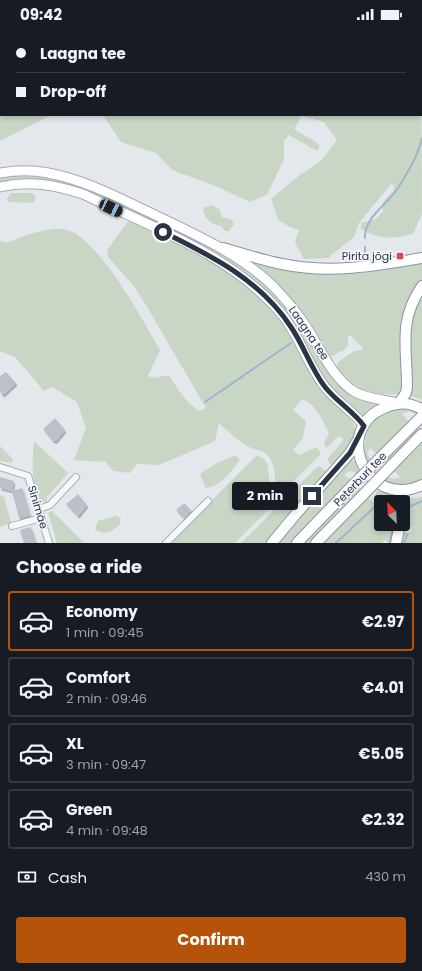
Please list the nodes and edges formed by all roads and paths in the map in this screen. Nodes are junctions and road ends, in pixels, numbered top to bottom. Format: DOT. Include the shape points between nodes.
graph roads {
  1 [pos="0,173"];
  2 [pos="0,187"];
  3 [pos="223,248"];
  4 [pos="422,258"];
  5 [pos="422,286"];
  6 [pos="399,403"];
  7 [pos="422,409"];
  8 [pos="422,416"];
  9 [pos="364,426"];
  10 [pos="422,434"];
  11 [pos="360,437"];
  12 [pos="0,467"];
  13 [pos="76,477"];
  14 [pos="422,485"];
  15 [pos="405,490"];
  16 [pos="422,493"];
  17 [pos="404,495"];
  18 [pos="208,501"];
  19 [pos="39,509"];
  20 [pos="41,518"];
  21 [pos="12,526"];
  22 [pos="399,531"];
  23 [pos="49,543"];
  24 [pos="166,543"];
  25 [pos="272,543"];
  26 [pos="298,543"];
  27 [pos="316,543"];
  28 [pos="396,543"];
  1 -- 3 [label="main road, Laagna tee" via="34,171 63,176 110,194"];
  2 -- 9 [label="main road, Laagna tee" via="40,184 83,194 220,261 249,281 281,312 325,387"];
  3 -- 4 [label="highway" via="309,268 367,268"];
  3 -- 6 [label="main road, Laagna tee" via="270,284 288,302 334,371 348,387 363,395"];
  5 -- 6 [label="highway" via="409,307 406,321 407,387"];
  6 -- 7 [label="highway" via="412,404"];
  6 -- 9 [label="highway" via="380,410 371,416"];
  8 -- 26 [label="highway, Peterburi tee, bridge"];
  9 -- 11 [label="highway"];
  10 -- 27 [label="highway, Peterburi tee, bridge"];
  11 -- 15 [label="highway" via="358,447 361,462 368,474 378,484 391,489"];
  11 -- 25 [label="highway" via="350,453"];
  12 -- 19 [label="street, Sinimäe" via="28,476"];
  13 -- 19 [label="street" via="50,505"];
  14 -- 15 [label="highway"];
  15 -- 16 [label="highway"];
  15 -- 17 [label="highway"];
  18 -- 24 [label="street"];
  19 -- 20 [label="street, Sinimäe"];
  20 -- 21 [label="street"];
  20 -- 23 [label="street, Sinimäe"];
  22 -- 28 [label="highway"];
}
